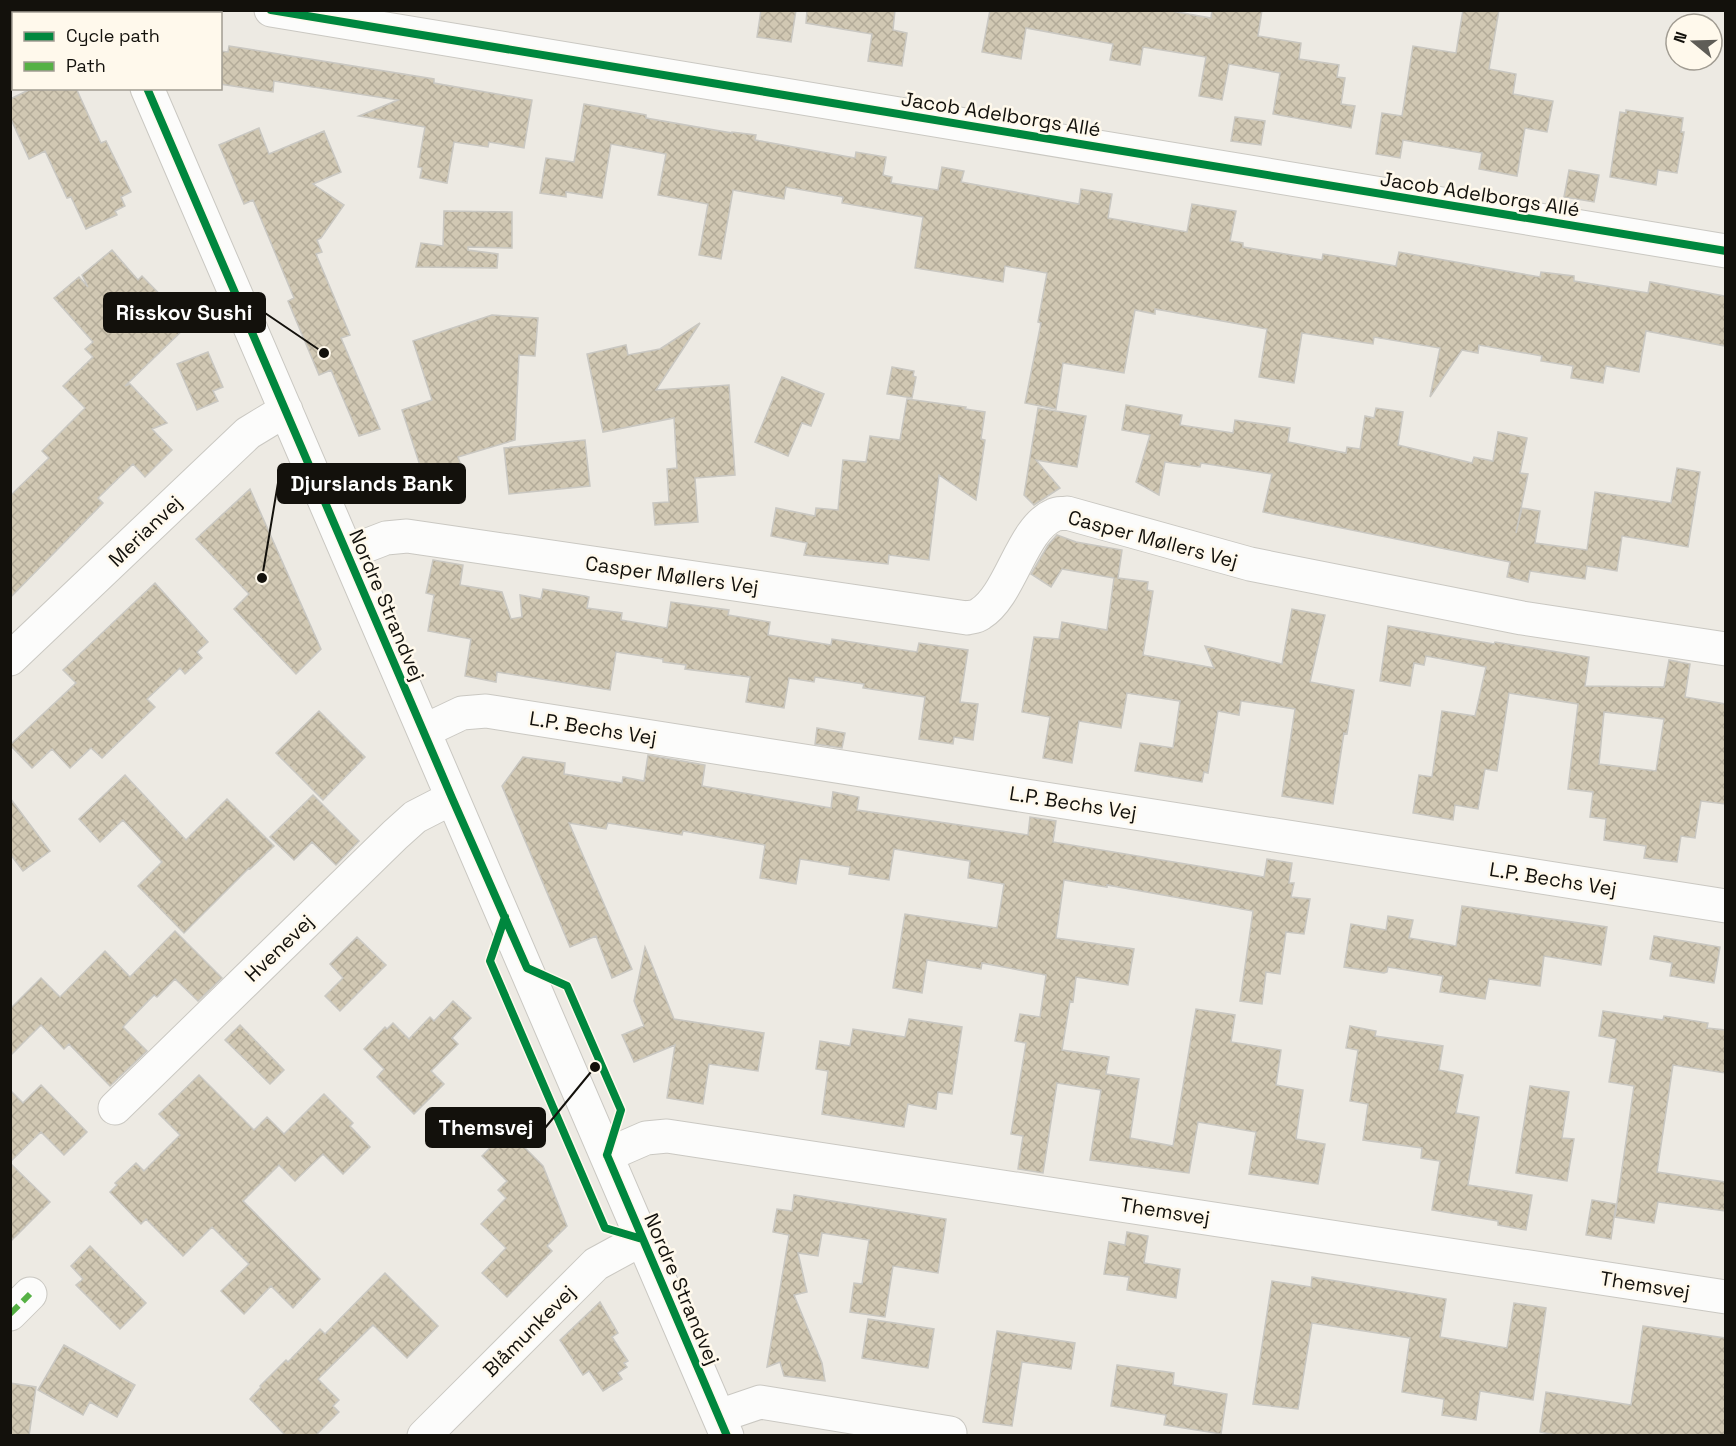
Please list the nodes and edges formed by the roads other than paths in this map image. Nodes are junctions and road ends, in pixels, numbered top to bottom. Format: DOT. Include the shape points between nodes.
graph roads {
  1 [pos="271,10"];
  2 [pos="148,90"];
  3 [pos="1725,251"];
  4 [pos="286,410"];
  5 [pos="347,553"];
  6 [pos="1725,649"];
  7 [pos="10,659"];
  8 [pos="424,731"];
  9 [pos="452,798"];
  10 [pos="1725,906"];
  11 [pos="115,1108"];
  12 [pos="607,1155"];
  13 [pos="642,1239"];
  14 [pos="1725,1297"];
  15 [pos="723,1426"];
  16 [pos="950,1433"];
  17 [pos="424,1436"];
  1 -- 3 [label="street, Jacob Adelborgs Allé"];
  2 -- 4 [label="street, Nordre Strandvej"];
  4 -- 5 [label="street, Nordre Strandvej"];
  4 -- 7 [label="street, Merianvej" via="249,433"];
  5 -- 6 [label="street, Casper Møllers Vej" via="386,538 407,536 967,618 979,615 998,595 1044,521 1067,513 1250,564 1522,618"];
  5 -- 8 [label="street, Nordre Strandvej"];
  8 -- 9 [label="street, Nordre Strandvej"];
  8 -- 10 [label="street, L.P. Bechs Vej" via="462,712 486,711"];
  9 -- 11 [label="street, Hvenevej" via="415,817 395,835"];
  9 -- 12 [label="street, Nordre Strandvej"];
  12 -- 13 [label="street, Nordre Strandvej"];
  12 -- 14 [label="street, Themsvej" via="646,1138 667,1136"];
  13 -- 15 [label="street, Nordre Strandvej"];
  13 -- 17 [label="street, Blåmunkevej" via="596,1264"];
  15 -- 16 [label="street, Nordre Strandvej" via="760,1402"];
}
